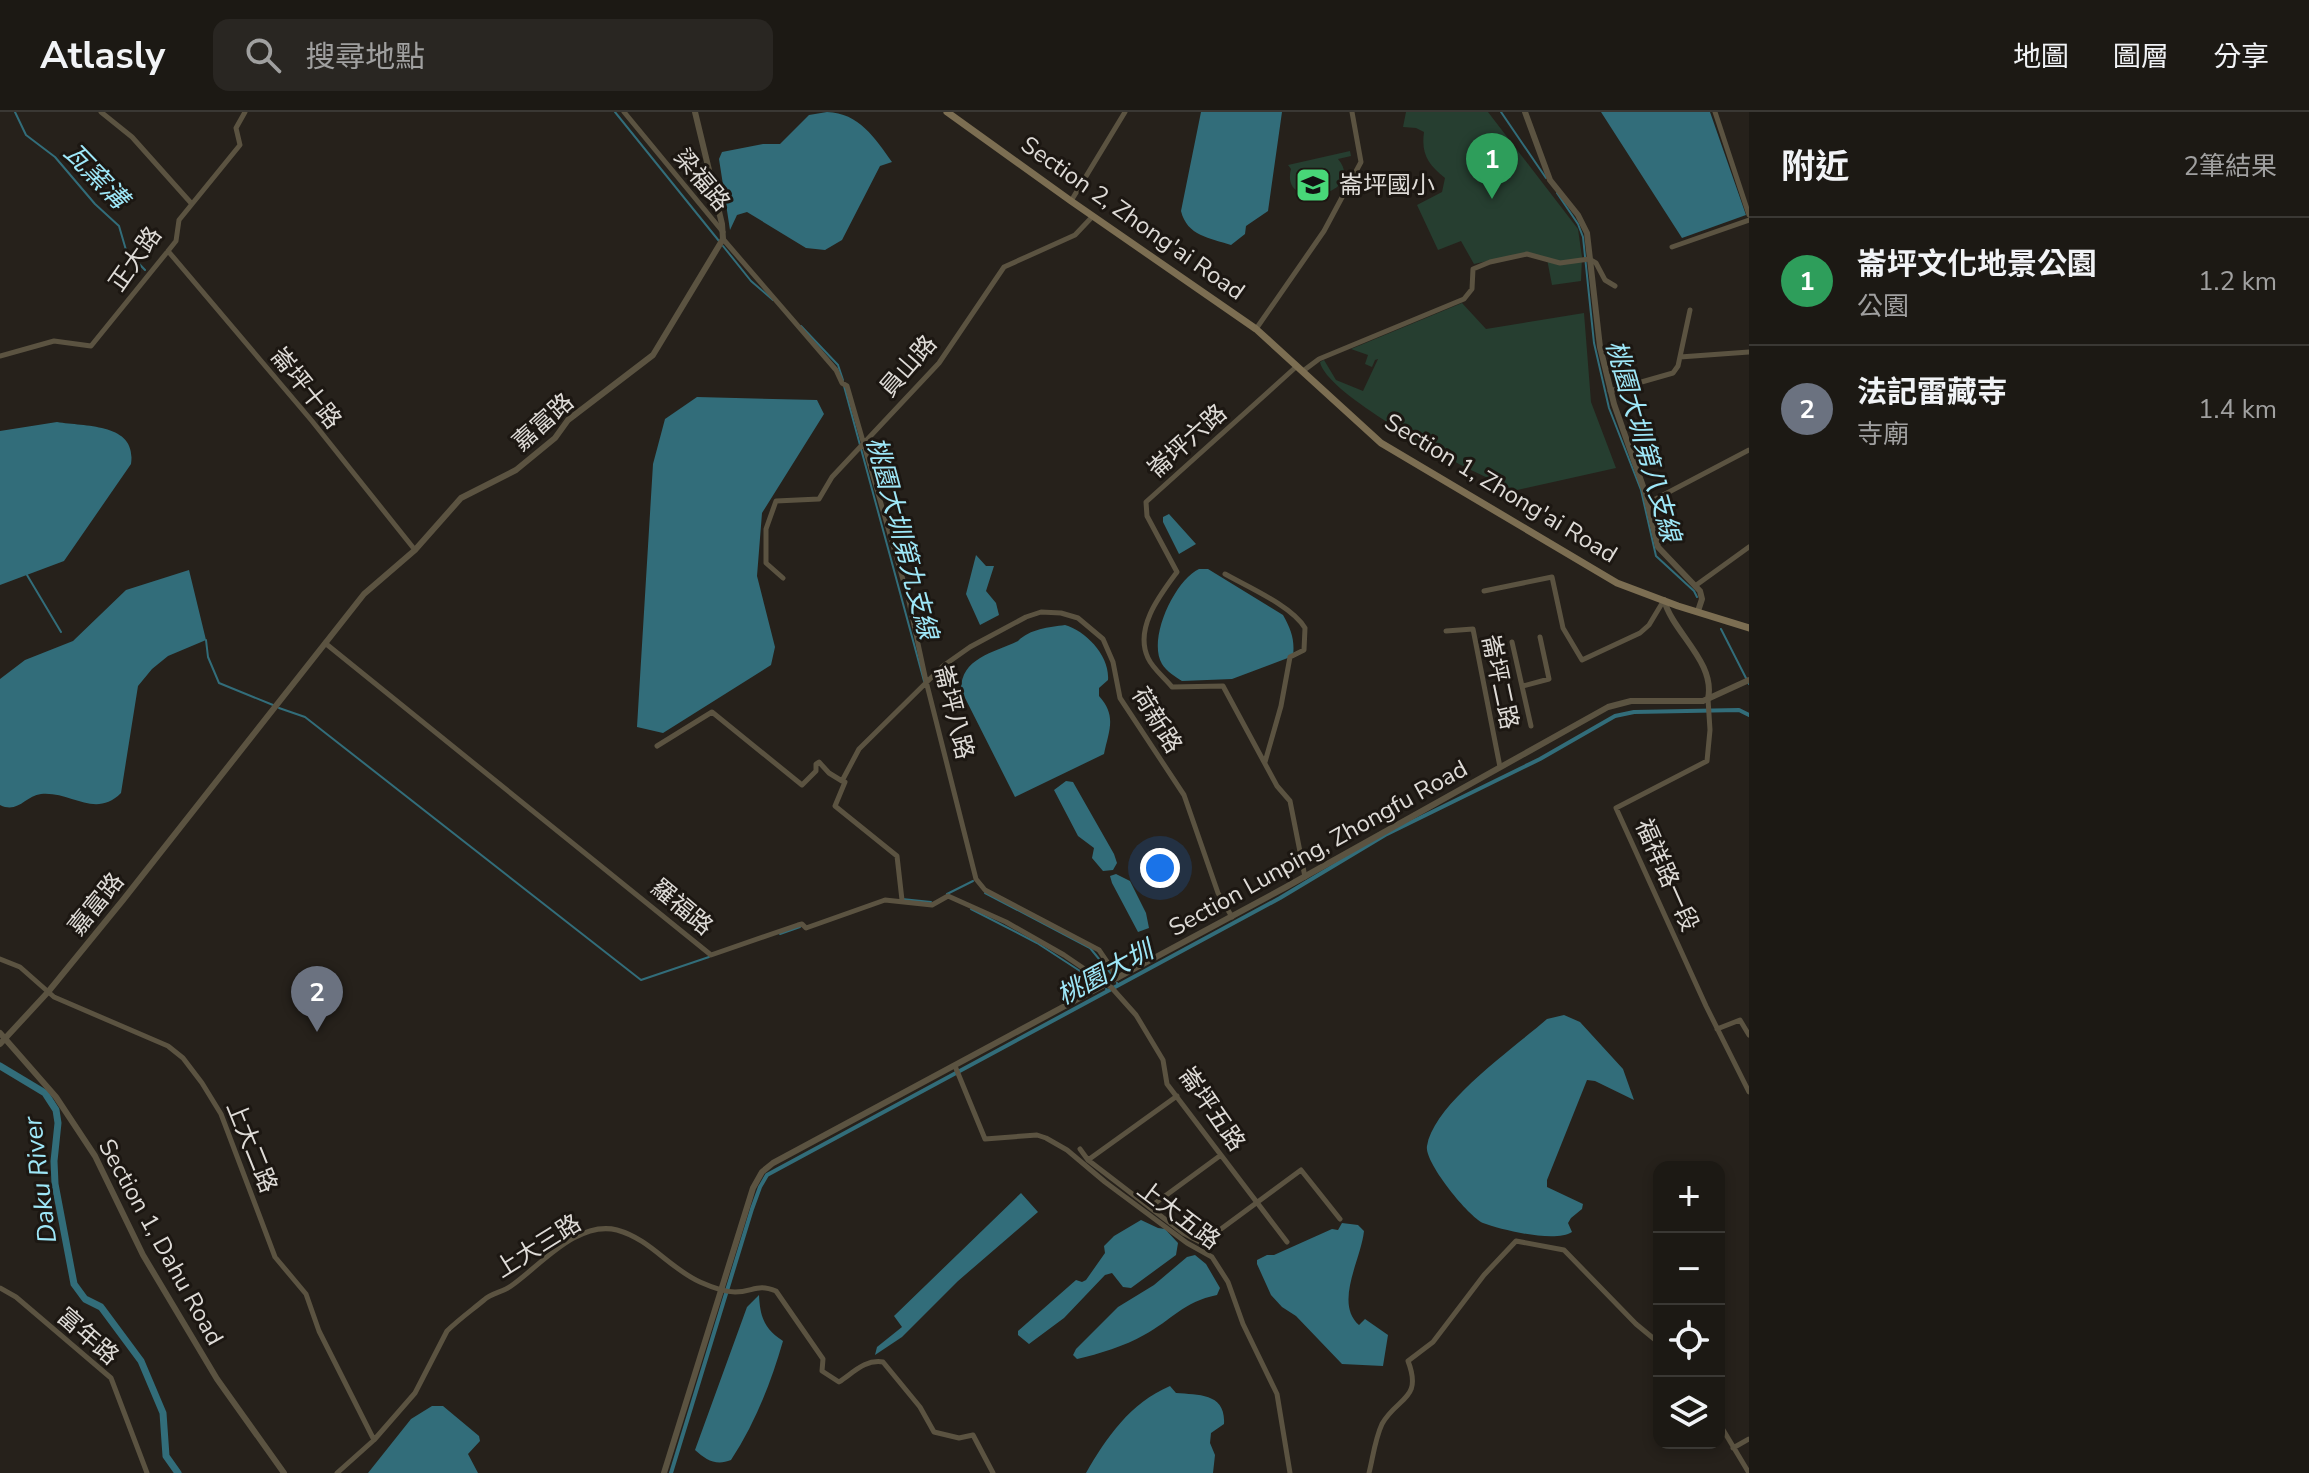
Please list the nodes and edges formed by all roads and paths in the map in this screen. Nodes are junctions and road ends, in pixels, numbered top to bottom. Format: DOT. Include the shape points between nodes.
graph roads {
  1 [pos="101,112"];
  2 [pos="245,112"];
  3 [pos="624,112"];
  4 [pos="695,112"];
  5 [pos="947,112"];
  6 [pos="1125,112"];
  7 [pos="1352,112"];
  8 [pos="1525,112"];
  9 [pos="1715,112"];
  10 [pos="1071,201"];
  11 [pos="191,203"];
  12 [pos="1093,216"];
  13 [pos="1749,217"];
  14 [pos="723,236"];
  15 [pos="1672,247"];
  16 [pos="168,251"];
  17 [pos="1586,259"];
  18 [pos="1615,286"];
  19 [pos="1690,310"];
  20 [pos="1256,329"];
  21 [pos="1749,352"];
  22 [pos="0,356"];
  23 [pos="1680,357"];
  24 [pos="1300,368"];
  25 [pos="1610,391"];
  26 [pos="864,444"];
  27 [pos="1749,450"];
  28 [pos="1648,503"];
  29 [pos="1749,547"];
  30 [pos="415,550"];
  31 [pos="1225,574"];
  32 [pos="783,578"];
  33 [pos="1695,586"];
  34 [pos="1484,591"];
  35 [pos="1664,600"];
  36 [pos="1698,611"];
  37 [pos="1749,628"];
  38 [pos="1446,631"];
  39 [pos="1540,637"];
  40 [pos="1512,642"];
  41 [pos="325,643"];
  42 [pos="926,681"];
  43 [pos="1747,681"];
  44 [pos="1523,686"];
  45 [pos="1707,702"];
  46 [pos="1708,716"];
  47 [pos="1700,717"];
  48 [pos="1531,726"];
  49 [pos="657,746"];
  50 [pos="1264,763"];
  51 [pos="1500,767"];
  52 [pos="842,781"];
  53 [pos="1305,877"];
  54 [pos="902,900"];
  55 [pos="1232,917"];
  56 [pos="0,959"];
  57 [pos="1118,978"];
  58 [pos="1111,988"];
  59 [pos="48,992"];
  60 [pos="1717,1029"];
  61 [pos="1749,1035"];
  62 [pos="2,1038"];
  63 [pos="955,1067"];
  64 [pos="1749,1092"];
  65 [pos="1177,1096"];
  66 [pos="1080,1149"];
  67 [pos="1221,1155"];
  68 [pos="1088,1160"];
  69 [pos="1258,1203"];
  70 [pos="1150,1207"];
  71 [pos="1340,1219"];
  72 [pos="1287,1242"];
  73 [pos="1197,1245"];
  74 [pos="0,1288"];
  75 [pos="722,1289"];
  76 [pos="1653,1338"];
  77 [pos="1725,1434"];
  78 [pos="1749,1439"];
  79 [pos="374,1440"];
  80 [pos="1733,1448"];
  81 [pos="147,1473"];
  82 [pos="284,1473"];
  83 [pos="337,1473"];
  84 [pos="664,1473"];
  85 [pos="993,1473"];
  86 [pos="1290,1473"];
  87 [pos="1369,1473"];
  88 [pos="1749,1473"];
  1 -- 11 [label="street" via="132,137"];
  2 -- 11 [label="street, 正大路" via="236,128 240,145"];
  3 -- 14 [label="street, 梁福路"];
  4 -- 14 [label="street"];
  5 -- 10 [label="main road, Section 2, Zhong'ai Road"];
  6 -- 10 [label="street"];
  7 -- 20 [label="street" via="1361,162 1324,231"];
  8 -- 17 [label="street" via="1550,180 1587,233"];
  9 -- 13 [label="street"];
  10 -- 12 [label="main road, Section 2, Zhong'ai Road"];
  11 -- 16 [label="street, 正大路"];
  12 -- 20 [label="main road, Section 2, Zhong'ai Road"];
  12 -- 26 [label="street, 員山路" via="1075,235 1004,267 939,363"];
  13 -- 15 [label="street"];
  14 -- 26 [label="street, 崙坪八路" via="847,386"];
  14 -- 30 [label="street, 嘉富路" via="653,355 568,420 516,470 461,498"];
  16 -- 22 [label="street, 正大路" via="91,346 54,341"];
  16 -- 30 [label="street, 崙坪十路"];
  17 -- 18 [label="street"];
  17 -- 24 [label="street" via="1560,263 1527,254 1477,266 1464,299"];
  17 -- 25 [label="street"];
  19 -- 23 [label="street"];
  20 -- 24 [label="main road, Section 1, Zhong'ai Road"];
  21 -- 23 [label="street"];
  23 -- 25 [label="street" via="1673,373"];
  24 -- 35 [label="main road, Section 1, Zhong'ai Road" via="1381,443 1617,583"];
  24 -- 50 [label="street, 崙坪六路" via="1146,502 1147,516 1177,572 1156,600 1145,632 1149,660 1172,687 1223,686"];
  25 -- 28 [label="street"];
  26 -- 32 [label="street, 員山路" via="826,484 819,499 776,501 772,507 766,563"];
  26 -- 42 [label="street, 崙坪八路"];
  27 -- 28 [label="street"];
  28 -- 33 [label="street" via="1658,547"];
  29 -- 33 [label="street"];
  30 -- 41 [label="street, 嘉富路" via="364,594"];
  31 -- 50 [label="street" via="1273,601 1305,628 1304,650 1290,657"];
  33 -- 36 [label="street" via="1702,599"];
  34 -- 35 [label="street" via="1552,577 1563,628 1582,660 1640,633"];
  35 -- 36 [label="main road, Section 1, Zhong'ai Road"];
  35 -- 45 [label="street" via="1700,663 1710,687"];
  36 -- 37 [label="main road, Section 1, Zhong'ai Road"];
  38 -- 51 [label="street, 崙坪二路" via="1473,629"];
  39 -- 44 [label="street" via="1549,679"];
  40 -- 44 [label="street"];
  41 -- 54 [label="street, 羅福路" via="711,955 885,900"];
  41 -- 59 [label="street, 嘉富路"];
  42 -- 52 [label="street, 荷新路" via="859,749"];
  42 -- 55 [label="street, 荷新路" via="970,647 1041,612 1078,618 1095,631 1113,662 1120,698 1184,795 1218,893"];
  42 -- 57 [label="street, 崙坪八路" via="976,879 985,890 1099,950"];
  43 -- 45 [label="street"];
  44 -- 48 [label="street"];
  45 -- 46 [label="street"];
  45 -- 51 [label="street, Section Lunping, Zhongfu Road" via="1608,707"];
  46 -- 47 [label="street"];
  46 -- 60 [label="street, 福祥路一段" via="1707,761 1616,808"];
  49 -- 52 [label="street" via="712,712 802,785 819,762"];
  50 -- 53 [label="street, 崙坪六路" via="1290,801"];
  51 -- 53 [label="street, Section Lunping, Zhongfu Road"];
  52 -- 54 [label="street" via="835,806 897,856"];
  53 -- 55 [label="street, Section Lunping, Zhongfu Road"];
  54 -- 58 [label="street, 羅福路" via="932,905 948,896 1041,942"];
  55 -- 57 [label="street, Section Lunping, Zhongfu Road"];
  56 -- 59 [label="street, 上大二路" via="20,967"];
  57 -- 58 [label="street, Section Lunping, Zhongfu Road"];
  58 -- 63 [label="street, Section Lunping, Zhongfu Road"];
  58 -- 65 [label="street, 崙坪五路" via="1136,1015"];
  59 -- 62 [label="street, 嘉富路"];
  59 -- 79 [label="street, 上大二路" via="168,1046 202,1083 221,1114 275,1257 306,1294"];
  60 -- 61 [label="street" via="1740,1020"];
  60 -- 64 [label="street, 福祥路一段"];
  62 -- 82 [label="street, Section 1, Dahu Road" via="56,1097 95,1156 143,1255 217,1379"];
  63 -- 73 [label="street, 上大五路" via="985,1139 1046,1138"];
  63 -- 75 [label="street, Section Lunping, Zhongfu Road" via="762,1172"];
  65 -- 67 [label="street, 崙坪五路"];
  65 -- 68 [label="street"];
  66 -- 68 [label="street"];
  67 -- 69 [label="street, 崙坪五路"];
  67 -- 70 [label="street"];
  68 -- 70 [label="street"];
  69 -- 71 [label="street" via="1301,1170"];
  69 -- 72 [label="street, 崙坪五路"];
  69 -- 73 [label="street"];
  70 -- 73 [label="street"];
  73 -- 86 [label="street, 上大五路" via="1228,1282 1277,1394"];
  74 -- 81 [label="street, 富年路" via="111,1378"];
  75 -- 79 [label="street, 上大三路" via="698,1281 636,1238 606,1229 588,1232 483,1300 447,1331 415,1393"];
  75 -- 84 [label="street, Section Lunping, Zhongfu Road"];
  75 -- 85 [label="street, 上大三路" via="776,1291 823,1359 822,1371 837,1382 864,1364 883,1362 934,1432 959,1438 973,1435"];
  76 -- 87 [label="street" via="1564,1250 1516,1241 1433,1342 1408,1361 1414,1376 1410,1394 1379,1431"];
  77 -- 80 [label="street"];
  78 -- 80 [label="street"];
  79 -- 83 [label="street, 上大三路"];
  80 -- 88 [label="street"];
}
